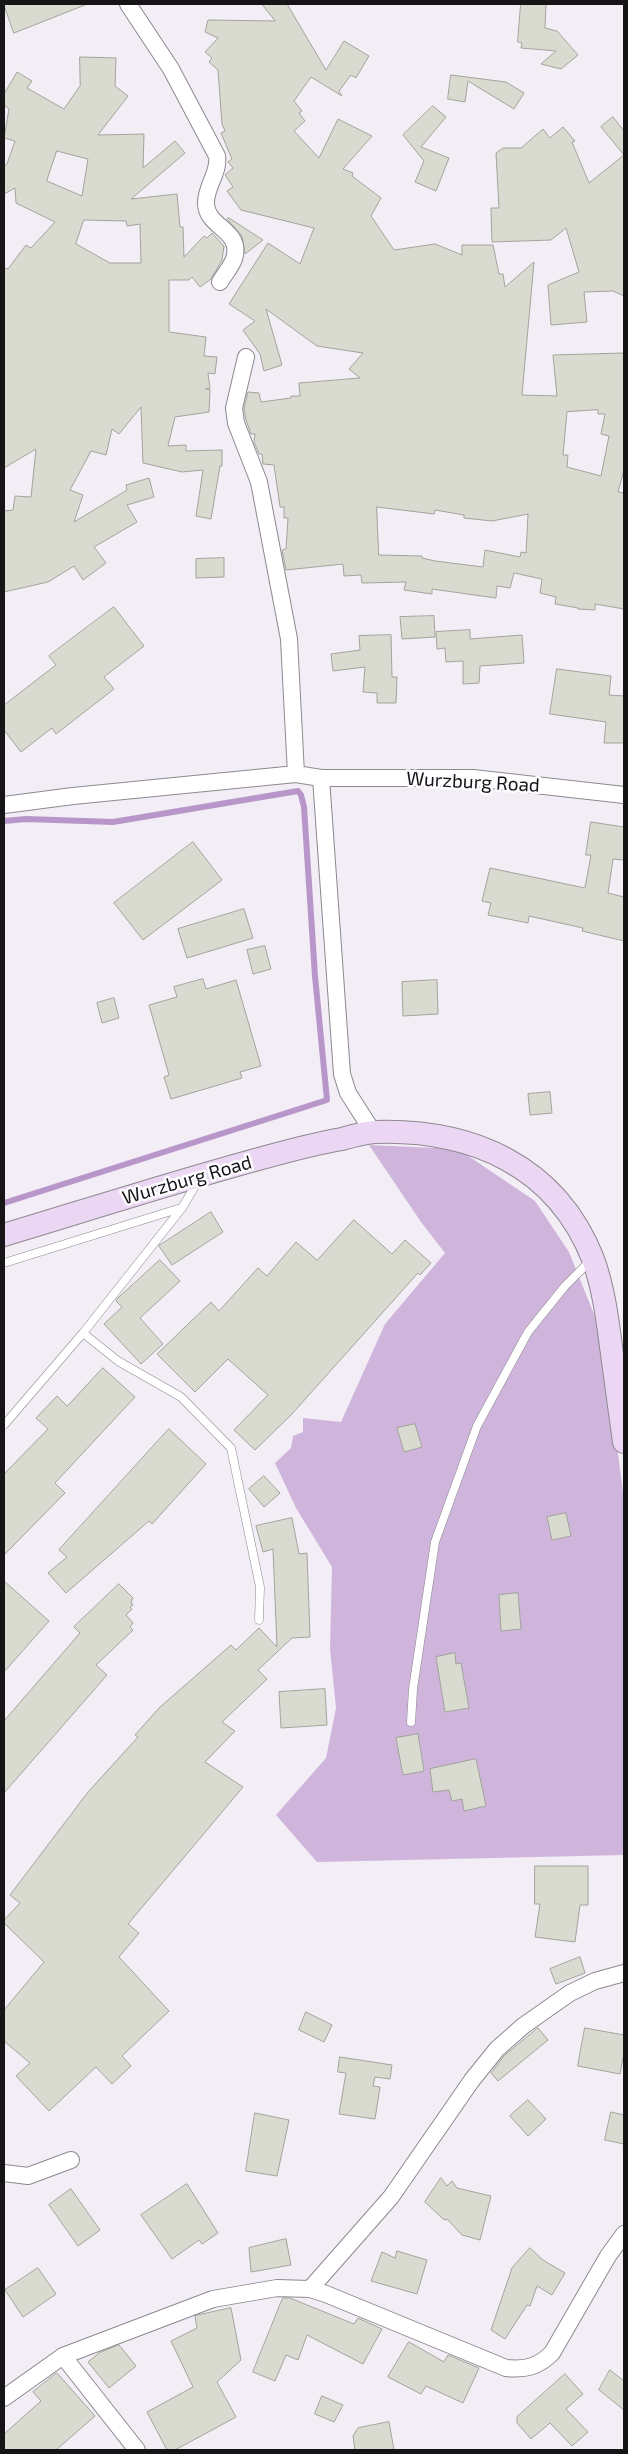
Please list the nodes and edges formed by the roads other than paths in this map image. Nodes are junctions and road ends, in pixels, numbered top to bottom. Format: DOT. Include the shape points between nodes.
graph roads {
  1 [pos="128,4"];
  2 [pos="220,282"];
  3 [pos="246,357"];
  4 [pos="296,774"];
  5 [pos="321,778"];
  6 [pos="624,795"];
  7 [pos="4,805"];
  8 [pos="373,1132"];
  9 [pos="201,1175"];
  10 [pos="182,1208"];
  11 [pos="4,1235"];
  12 [pos="593,1259"];
  13 [pos="4,1263"];
  14 [pos="83,1333"];
  15 [pos="620,1381"];
  16 [pos="4,1425"];
  17 [pos="624,1442"];
  18 [pos="259,1620"];
  19 [pos="411,1722"];
  20 [pos="624,1972"];
  21 [pos="71,2160"];
  22 [pos="4,2173"];
  23 [pos="624,2234"];
  24 [pos="310,2289"];
  25 [pos="63,2356"];
  26 [pos="4,2398"];
  27 [pos="137,2450"];
  1 -- 2 [label="street" via="171,69 217,156 219,164 210,183 206,205 213,219 234,240 236,250"];
  3 -- 4 [label="street" via="234,408 236,423 258,482 289,639"];
  4 -- 5 [label="street, Wurzburg Road"];
  4 -- 7 [label="street, Wurzburg Road"];
  5 -- 6 [label="street, Wurzburg Road" via="473,778"];
  5 -- 8 [label="street" via="342,1074 348,1093"];
  8 -- 9 [label="main road, Wurzburg Road"];
  8 -- 12 [label="main road, Wurzburg Road" via="452,1139 519,1165 540,1180 561,1202"];
  9 -- 10 [label="lane"];
  9 -- 11 [label="main road, Wurzburg Road"];
  10 -- 13 [label="lane"];
  10 -- 14 [label="lane"];
  12 -- 15 [label="main road, Wurzburg Road"];
  12 -- 19 [label="lane" via="565,1286 528,1332 477,1426 435,1542"];
  14 -- 16 [label="lane"];
  14 -- 18 [label="lane" via="118,1361 181,1397 231,1448 260,1586"];
  15 -- 17 [label="main road, Wurzburg Road"];
  20 -- 24 [label="street" via="570,1993 497,2049 391,2197"];
  21 -- 22 [label="street" via="28,2176"];
  23 -- 24 [label="street" via="552,2353 530,2368 506,2368"];
  24 -- 25 [label="street" via="276,2288 213,2299"];
  25 -- 26 [label="street"];
  25 -- 27 [label="street"];
}
